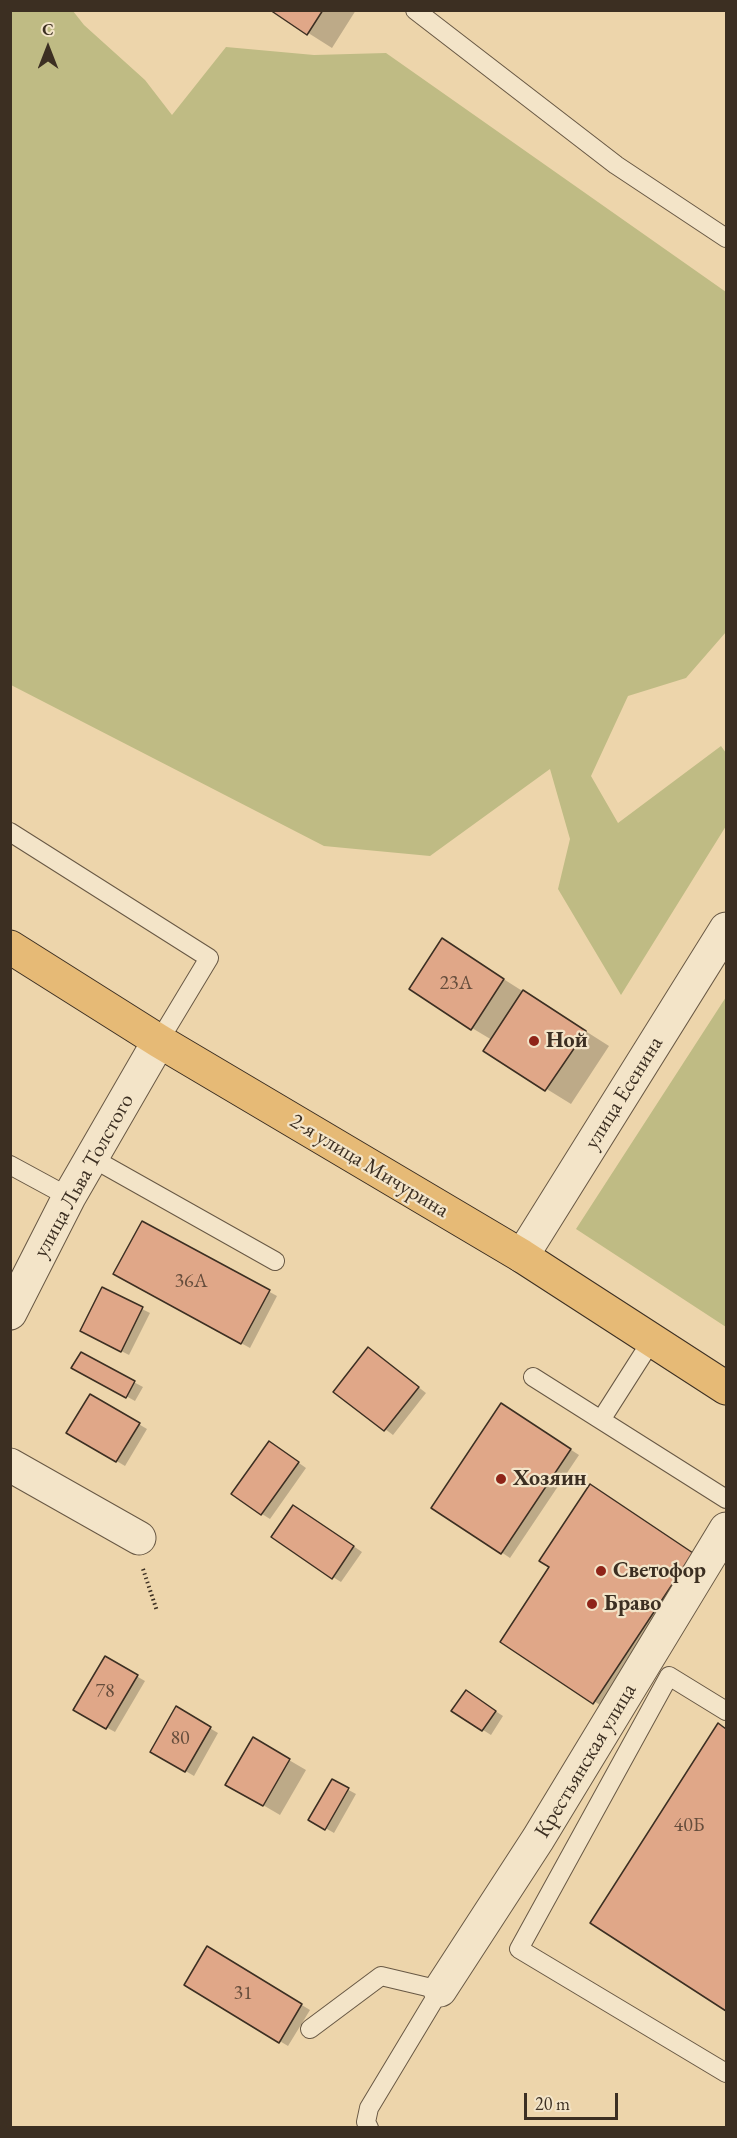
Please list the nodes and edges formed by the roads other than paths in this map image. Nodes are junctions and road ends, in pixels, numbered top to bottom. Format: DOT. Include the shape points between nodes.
graph roads {
  1 [pos="415,10"];
  2 [pos="726,238"];
  3 [pos="10,832"];
  4 [pos="726,929"];
  5 [pos="10,947"];
  6 [pos="159,1041"];
  7 [pos="92,1158"];
  8 [pos="10,1165"];
  9 [pos="69,1197"];
  10 [pos="522,1256"];
  11 [pos="275,1261"];
  12 [pos="10,1313"];
  13 [pos="652,1340"];
  14 [pos="533,1377"];
  15 [pos="726,1388"];
  16 [pos="601,1420"];
  17 [pos="10,1465"];
  18 [pos="726,1499"];
  19 [pos="726,1529"];
  20 [pos="139,1539"];
  21 [pos="726,1711"];
  22 [pos="440,1990"];
  23 [pos="310,2029"];
  24 [pos="726,2073"];
  25 [pos="369,2127"];
  1 -- 2 [label="lane" via="616,165"];
  3 -- 6 [label="lane" via="209,958"];
  4 -- 10 [label="street, улица Есенина"];
  5 -- 6 [label="main road, 2-я улица Мичурина"];
  6 -- 7 [label="street, улица Льва Толстого"];
  6 -- 10 [label="main road, 2-я улица Мичурина"];
  7 -- 9 [label="street, улица Льва Толстого"];
  7 -- 11 [label="lane"];
  8 -- 9 [label="lane"];
  9 -- 12 [label="street, улица Льва Толстого"];
  10 -- 13 [label="main road, 2-я улица Мичурина"];
  13 -- 15 [label="main road, 2-я улица Мичурина"];
  13 -- 16 [label="lane"];
  14 -- 16 [label="lane"];
  16 -- 18 [label="lane"];
  17 -- 20 [label="street"];
  19 -- 22 [label="street, Крестьянская улица" via="538,1839"];
  21 -- 24 [label="lane" via="669,1676 519,1949"];
  22 -- 23 [label="lane" via="381,1976"];
  22 -- 25 [label="lane" via="369,2108"];
}
